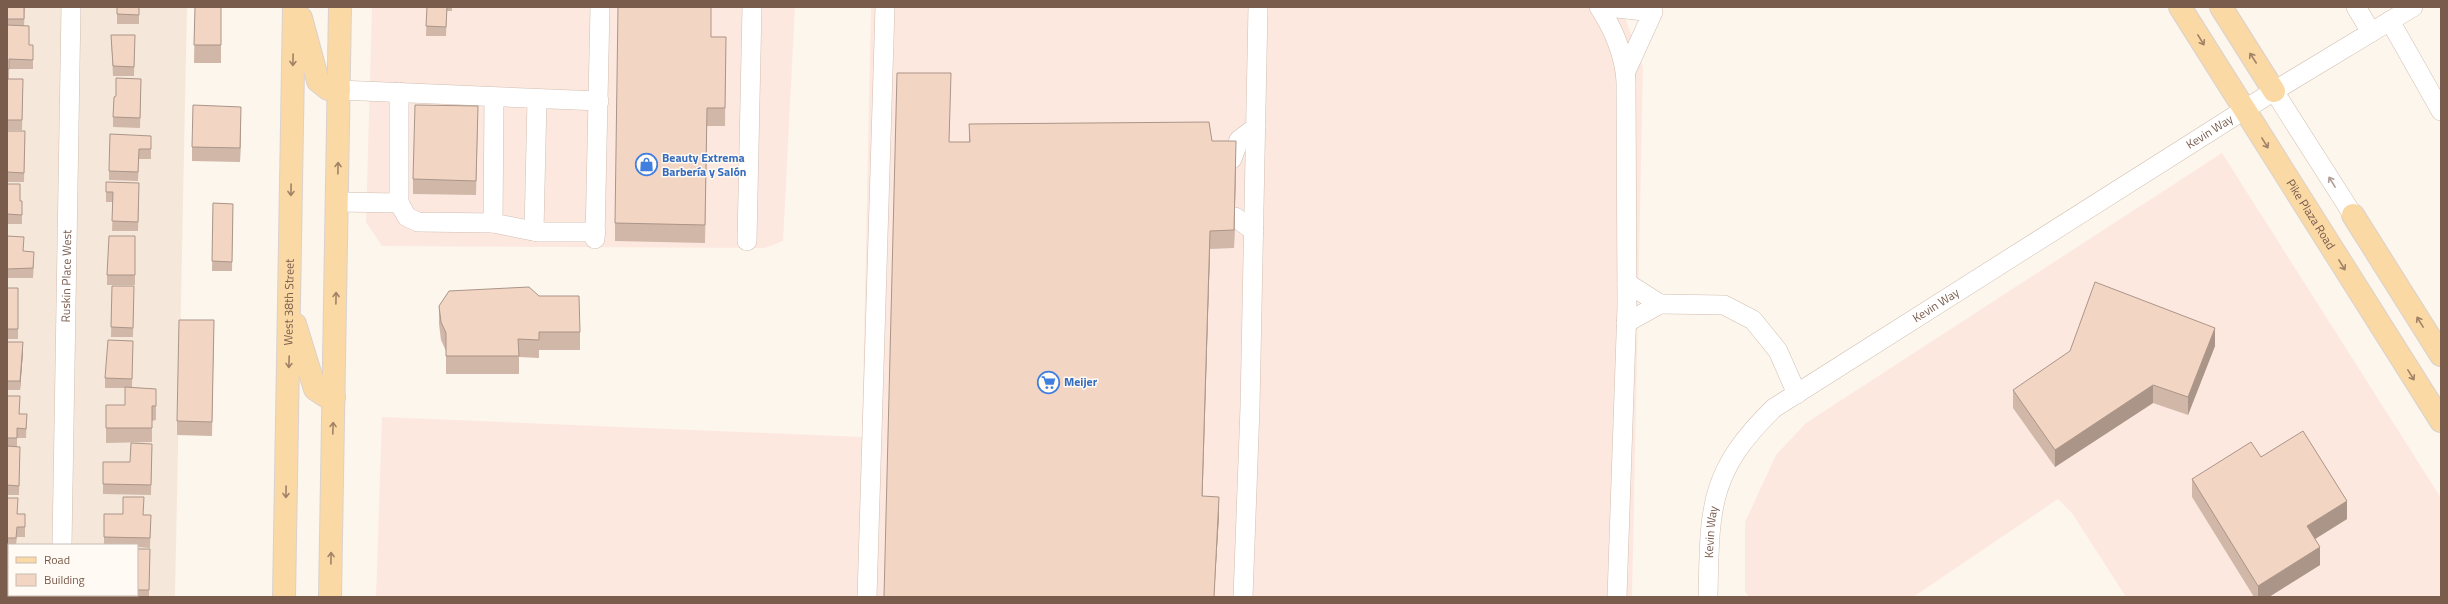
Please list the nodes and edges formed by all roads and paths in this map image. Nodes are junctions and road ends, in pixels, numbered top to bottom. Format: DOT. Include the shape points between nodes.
graph roads {
  1 [pos="71,7"];
  2 [pos="294,7"];
  3 [pos="298,7"];
  4 [pos="340,7"];
  5 [pos="600,7"];
  6 [pos="752,7"];
  7 [pos="885,7"];
  8 [pos="1258,7"];
  9 [pos="1599,7"];
  10 [pos="1608,7"];
  11 [pos="2180,7"];
  12 [pos="2221,7"];
  13 [pos="2356,7"];
  14 [pos="2412,7"];
  15 [pos="1658,9"];
  16 [pos="2390,21"];
  17 [pos="2371,32"];
  18 [pos="1626,71"];
  19 [pos="339,90"];
  20 [pos="2274,91"];
  21 [pos="399,92"];
  22 [pos="494,98"];
  23 [pos="536,99"];
  24 [pos="599,101"];
  25 [pos="2244,110"];
  26 [pos="2441,111"];
  27 [pos="1256,127"];
  28 [pos="1232,159"];
  29 [pos="337,202"];
  30 [pos="399,203"];
  31 [pos="2353,215"];
  32 [pos="1235,217"];
  33 [pos="493,223"];
  34 [pos="534,231"];
  35 [pos="1254,231"];
  36 [pos="747,241"];
  37 [pos="1627,283"];
  38 [pos="1660,304"];
  39 [pos="291,311"];
  40 [pos="1626,323"];
  41 [pos="2441,355"];
  42 [pos="1797,394"];
  43 [pos="334,397"];
  44 [pos="2441,421"];
  45 [pos="62,544"];
  46 [pos="284,597"];
  47 [pos="330,597"];
  48 [pos="867,597"];
  49 [pos="1243,597"];
  50 [pos="1617,597"];
  51 [pos="1708,597"];
  1 -- 45 [label="street, Ruskin Place West"];
  2 -- 39 [label="main road, West 38th Street, one-way"];
  3 -- 19 [label="main road" via="318,81 328,89"];
  4 -- 19 [label="main road"];
  5 -- 24 [label="street"];
  6 -- 36 [label="street"];
  7 -- 48 [label="street"];
  8 -- 27 [label="street"];
  9 -- 18 [label="street" via="1610,23"];
  10 -- 15 [label="street"];
  11 -- 25 [label="main road, Pike Plaza Road, one-way"];
  20 -- 12 [label="main road, one-way"];
  13 -- 17 [label="street"];
  14 -- 16 [label="street, Kevin Way"];
  15 -- 18 [label="street"];
  16 -- 17 [label="street, Kevin Way"];
  16 -- 26 [label="street"];
  17 -- 20 [label="street, Kevin Way"];
  18 -- 37 [label="street"];
  19 -- 21 [label="street"];
  29 -- 19 [label="main road, one-way"];
  20 -- 25 [label="street, Kevin Way"];
  31 -- 20 [label="street, one-way"];
  21 -- 22 [label="street"];
  21 -- 30 [label="street"];
  22 -- 23 [label="street"];
  22 -- 33 [label="street"];
  23 -- 24 [label="street"];
  23 -- 34 [label="street"];
  24 -- 34 [label="street" via="596,236"];
  25 -- 42 [label="street, Kevin Way"];
  25 -- 44 [label="main road, Pike Plaza Road, one-way"];
  27 -- 28 [label="street" via="1238,140"];
  27 -- 35 [label="street"];
  29 -- 30 [label="street"];
  43 -- 29 [label="main road, one-way"];
  30 -- 33 [label="street" via="407,217 418,222"];
  41 -- 31 [label="main road, one-way"];
  32 -- 35 [label="street"];
  33 -- 34 [label="street"];
  35 -- 49 [label="street"];
  37 -- 38 [label="street"];
  37 -- 40 [label="street"];
  38 -- 40 [label="street"];
  38 -- 42 [label="street" via="1724,305 1753,320 1778,351"];
  39 -- 43 [label="main road" via="313,385 320,394"];
  39 -- 46 [label="main road, West 38th Street, one-way"];
  40 -- 50 [label="street"];
  42 -- 51 [label="street, Kevin Way" via="1781,403 1761,420 1743,440 1725,470 1715,495 1710,521"];
  47 -- 43 [label="main road, one-way"];
}
